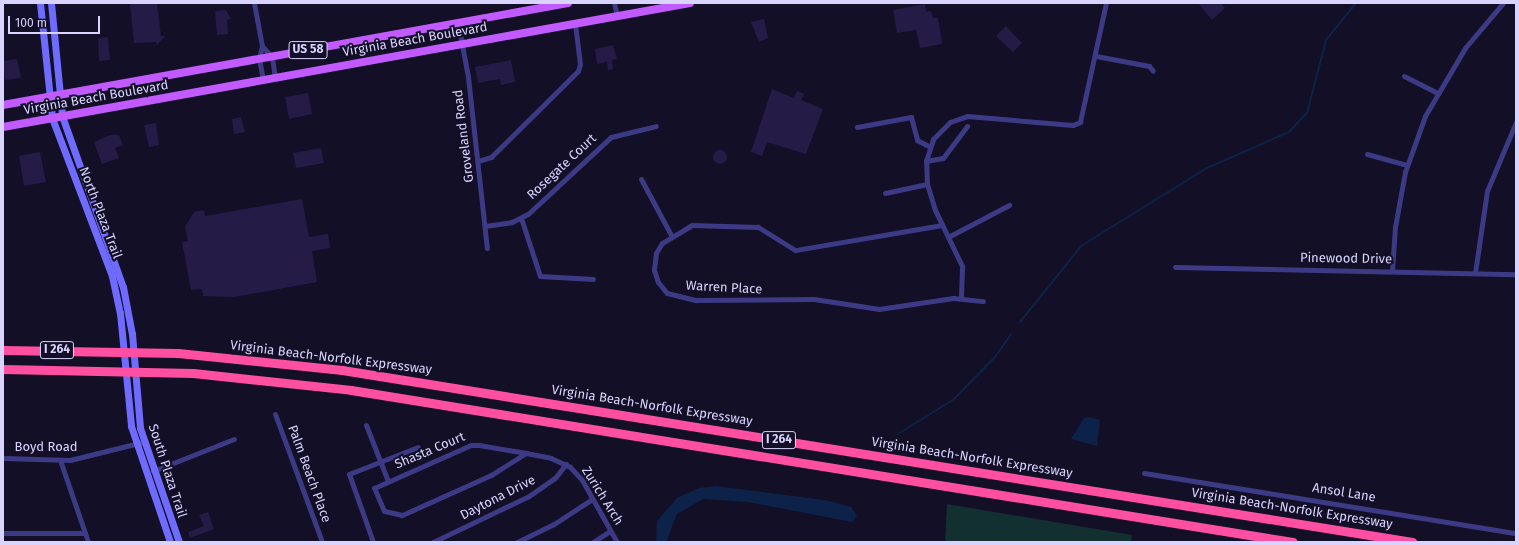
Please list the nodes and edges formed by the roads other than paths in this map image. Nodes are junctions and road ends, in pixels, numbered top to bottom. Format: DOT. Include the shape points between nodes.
graph roads {
  1 [pos="40,3"];
  2 [pos="51,3"];
  3 [pos="254,3"];
  4 [pos="568,3"];
  5 [pos="614,3"];
  6 [pos="690,3"];
  7 [pos="1106,3"];
  8 [pos="1503,3"];
  9 [pos="617,16"];
  10 [pos="458,23"];
  11 [pos="574,24"];
  12 [pos="462,44"];
  13 [pos="262,46"];
  14 [pos="1096,56"];
  15 [pos="272,57"];
  16 [pos="259,59"];
  17 [pos="1153,71"];
  18 [pos="1404,76"];
  19 [pos="275,78"];
  20 [pos="263,80"];
  21 [pos="1436,92"];
  22 [pos="59,95"];
  23 [pos="48,97"];
  24 [pos="3,105"];
  25 [pos="62,116"];
  26 [pos="52,118"];
  27 [pos="1516,122"];
  28 [pos="656,126"];
  29 [pos="967,126"];
  30 [pos="3,127"];
  31 [pos="857,127"];
  32 [pos="930,147"];
  33 [pos="1367,154"];
  34 [pos="478,161"];
  35 [pos="926,161"];
  36 [pos="1407,165"];
  37 [pos="641,179"];
  38 [pos="927,184"];
  39 [pos="885,193"];
  40 [pos="1009,205"];
  41 [pos="521,218"];
  42 [pos="942,225"];
  43 [pos="484,226"];
  44 [pos="671,235"];
  45 [pos="948,237"];
  46 [pos="487,248"];
  47 [pos="1175,267"];
  48 [pos="1392,271"];
  49 [pos="1475,273"];
  50 [pos="1516,274"];
  51 [pos="593,279"];
  52 [pos="961,297"];
  53 [pos="983,301"];
  54 [pos="132,334"];
  55 [pos="122,339"];
  56 [pos="3,350"];
  57 [pos="3,369"];
  58 [pos="275,414"];
  59 [pos="366,425"];
  60 [pos="234,439"];
  61 [pos="143,442"];
  62 [pos="135,444"];
  63 [pos="418,447"];
  64 [pos="526,453"];
  65 [pos="3,458"];
  66 [pos="60,460"];
  67 [pos="381,462"];
  68 [pos="566,464"];
  69 [pos="153,471"];
  70 [pos="1144,473"];
  71 [pos="388,481"];
  72 [pos="592,499"];
  73 [pos="610,531"];
  74 [pos="1516,532"];
  75 [pos="3,533"];
  76 [pos="85,533"];
  77 [pos="436,541"];
  78 [pos="88,542"];
  79 [pos="170,542"];
  80 [pos="179,542"];
  81 [pos="322,542"];
  82 [pos="373,542"];
  83 [pos="517,542"];
  84 [pos="593,542"];
  85 [pos="617,542"];
  86 [pos="1293,542"];
  87 [pos="1412,542"];
  1 -- 23 [label="main road, North Plaza Trail"];
  2 -- 22 [label="main road, North Plaza Trail"];
  3 -- 13 [label="street"];
  4 -- 10 [label="main road, Virginia Beach Boulevard / US 58"];
  5 -- 9 [label="street"];
  6 -- 9 [label="main road, Virginia Beach Boulevard / US 58"];
  7 -- 14 [label="street"];
  8 -- 21 [label="street" via="1465,48"];
  9 -- 11 [label="main road, Virginia Beach Boulevard / US 58"];
  10 -- 12 [label="street, Groveland Road"];
  10 -- 15 [label="main road, Virginia Beach Boulevard / US 58"];
  11 -- 12 [label="main road, Virginia Beach Boulevard / US 58"];
  11 -- 34 [label="street" via="578,71 491,157"];
  12 -- 19 [label="main road, Virginia Beach Boulevard / US 58"];
  12 -- 34 [label="street, Groveland Road"];
  13 -- 15 [label="street"];
  13 -- 16 [label="street"];
  14 -- 17 [label="street" via="1149,66"];
  14 -- 32 [label="street" via="1084,116 1077,124 967,116 943,127"];
  15 -- 16 [label="main road, Virginia Beach Boulevard / US 58"];
  15 -- 19 [label="street"];
  16 -- 20 [label="street"];
  16 -- 22 [label="main road, Virginia Beach Boulevard / US 58"];
  18 -- 21 [label="street"];
  19 -- 20 [label="main road, Virginia Beach Boulevard / US 58"];
  20 -- 25 [label="main road, Virginia Beach Boulevard / US 58"];
  21 -- 36 [label="street"];
  22 -- 23 [label="main road, Virginia Beach Boulevard / US 58"];
  22 -- 25 [label="main road, North Plaza Trail"];
  23 -- 24 [label="main road, Virginia Beach Boulevard / US 58"];
  23 -- 26 [label="main road, North Plaza Trail"];
  25 -- 26 [label="main road, Virginia Beach Boulevard / US 58"];
  25 -- 54 [label="main road, North Plaza Trail" via="114,254"];
  26 -- 30 [label="main road, Virginia Beach Boulevard / US 58"];
  26 -- 55 [label="main road, North Plaza Trail" via="110,270 118,299"];
  27 -- 49 [label="street" via="1487,191"];
  28 -- 41 [label="street, Rosegate Court" via="617,134 604,142"];
  29 -- 35 [label="street" via="943,158"];
  31 -- 32 [label="street" via="911,117 917,140"];
  32 -- 35 [label="street"];
  33 -- 36 [label="street"];
  34 -- 43 [label="street, Groveland Road"];
  35 -- 38 [label="street"];
  36 -- 48 [label="street" via="1395,227"];
  37 -- 44 [label="street"];
  38 -- 39 [label="street"];
  38 -- 42 [label="street"];
  40 -- 45 [label="street"];
  41 -- 43 [label="street"];
  41 -- 51 [label="street" via="540,276"];
  42 -- 44 [label="street, Warren Place" via="796,250 751,225 692,225"];
  42 -- 45 [label="street"];
  43 -- 46 [label="street, Groveland Road"];
  44 -- 52 [label="street, Warren Place" via="656,253 655,274 662,289 683,298 814,299 878,309"];
  45 -- 52 [label="street" via="962,266"];
  47 -- 48 [label="street, Pinewood Drive"];
  48 -- 49 [label="street, Pinewood Drive"];
  49 -- 50 [label="street, Pinewood Drive"];
  52 -- 53 [label="street, Warren Place"];
  54 -- 61 [label="main road, South Plaza Trail"];
  55 -- 62 [label="main road, South Plaza Trail" via="125,389"];
  56 -- 87 [label="highway, Virginia Beach-Norfolk Expressway / I 264" via="145,352 342,370"];
  57 -- 86 [label="highway, I 264" via="151,371 351,390"];
  58 -- 81 [label="street, Palm Beach Place"];
  59 -- 67 [label="street"];
  60 -- 69 [label="street"];
  61 -- 62 [label="street, Boyd Road"];
  61 -- 69 [label="main road, South Plaza Trail"];
  62 -- 66 [label="street, Boyd Road"];
  62 -- 79 [label="main road, South Plaza Trail"];
  63 -- 67 [label="street"];
  64 -- 68 [label="street, Shasta Court"];
  64 -- 71 [label="street, Shasta Court" via="471,445"];
  64 -- 71 [label="street, Shasta Court" via="490,475 402,514 384,511 374,488"];
  65 -- 66 [label="street, Boyd Road"];
  66 -- 76 [label="street"];
  67 -- 71 [label="street"];
  67 -- 82 [label="street" via="349,474"];
  68 -- 72 [label="street, Zurich Arch" via="582,480"];
  68 -- 77 [label="street, Daytona Drive" via="552,481 529,496"];
  69 -- 80 [label="main road, South Plaza Trail"];
  70 -- 74 [label="street, Ansol Lane"];
  72 -- 73 [label="street, Zurich Arch"];
  72 -- 83 [label="street" via="554,524"];
  73 -- 84 [label="street"];
  73 -- 85 [label="street, Zurich Arch"];
  75 -- 76 [label="street"];
  76 -- 78 [label="street"];
}
